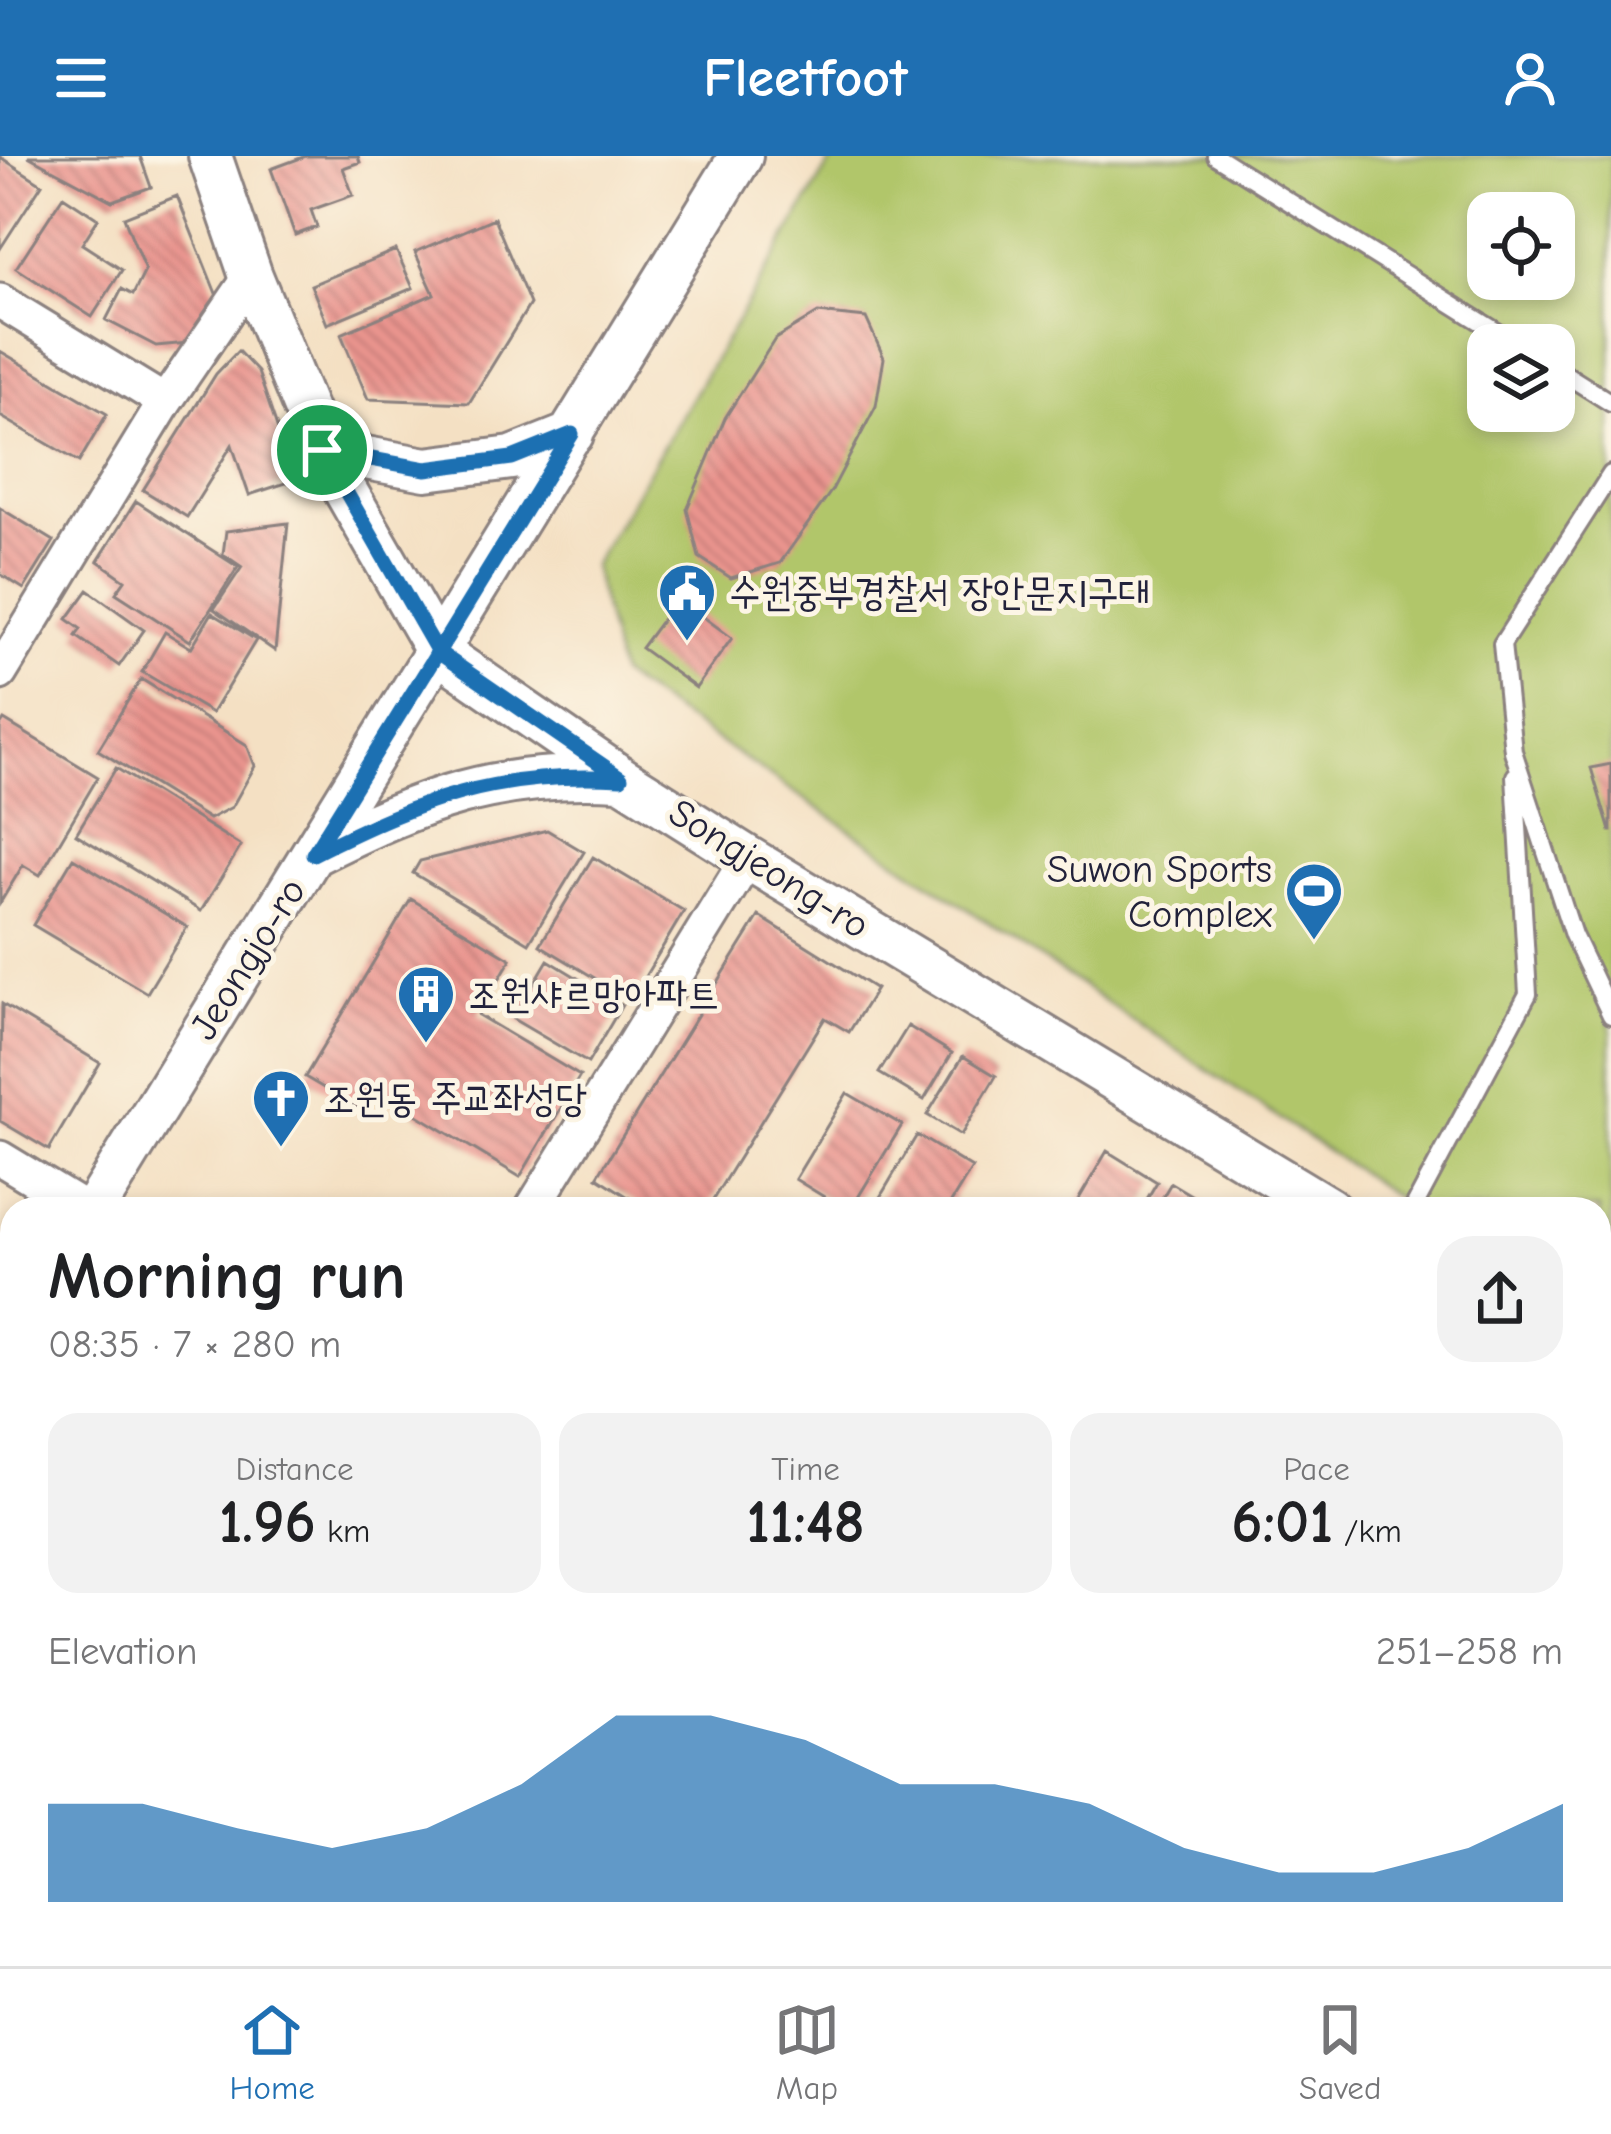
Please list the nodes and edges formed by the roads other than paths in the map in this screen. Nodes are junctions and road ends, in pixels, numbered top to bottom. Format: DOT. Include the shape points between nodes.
graph roads {
  1 [pos="210,156"];
  2 [pos="1216,156"];
  3 [pos="734,160"];
  4 [pos="251,276"];
  5 [pos="0,301"];
  6 [pos="1484,324"];
  7 [pos="1575,380"];
  8 [pos="165,402"];
  9 [pos="1611,403"];
  10 [pos="572,434"];
  11 [pos="322,450"];
  12 [pos="1611,474"];
  13 [pos="438,652"];
  14 [pos="0,673"];
  15 [pos="1513,751"];
  16 [pos="621,778"];
  17 [pos="313,854"];
  18 [pos="748,858"];
  19 [pos="1611,1016"];
  20 [pos="0,1158"];
  21 [pos="64,1197"];
  22 [pos="101,1197"];
  23 [pos="542,1197"];
  24 [pos="1295,1197"];
  25 [pos="1419,1197"];
  1 -- 4 [label="street, Songjeong-ro"];
  2 -- 6 [label="lane"];
  3 -- 10 [label="street, Jeongjo-ro"];
  4 -- 8 [label="street"];
  4 -- 11 [label="street, Songjeong-ro"];
  5 -- 8 [label="street"];
  7 -- 9 [label="lane"];
  8 -- 14 [label="street"];
  10 -- 11 [label="street" via="512,458 426,469"];
  10 -- 13 [label="street, Jeongjo-ro"];
  11 -- 13 [label="street, Songjeong-ro"];
  12 -- 15 [label="lane" via="1502,644"];
  13 -- 16 [label="street, Songjeong-ro"];
  13 -- 17 [label="street, Jeongjo-ro"];
  15 -- 19 [label="lane" via="1573,934"];
  15 -- 25 [label="lane" via="1528,994"];
  16 -- 17 [label="street" via="512,779 452,793"];
  16 -- 18 [label="street, Songjeong-ro"];
  17 -- 22 [label="street, Jeongjo-ro"];
  18 -- 23 [label="street"];
  18 -- 24 [label="street, Songjeong-ro"];
  20 -- 21 [label="street"];
}
